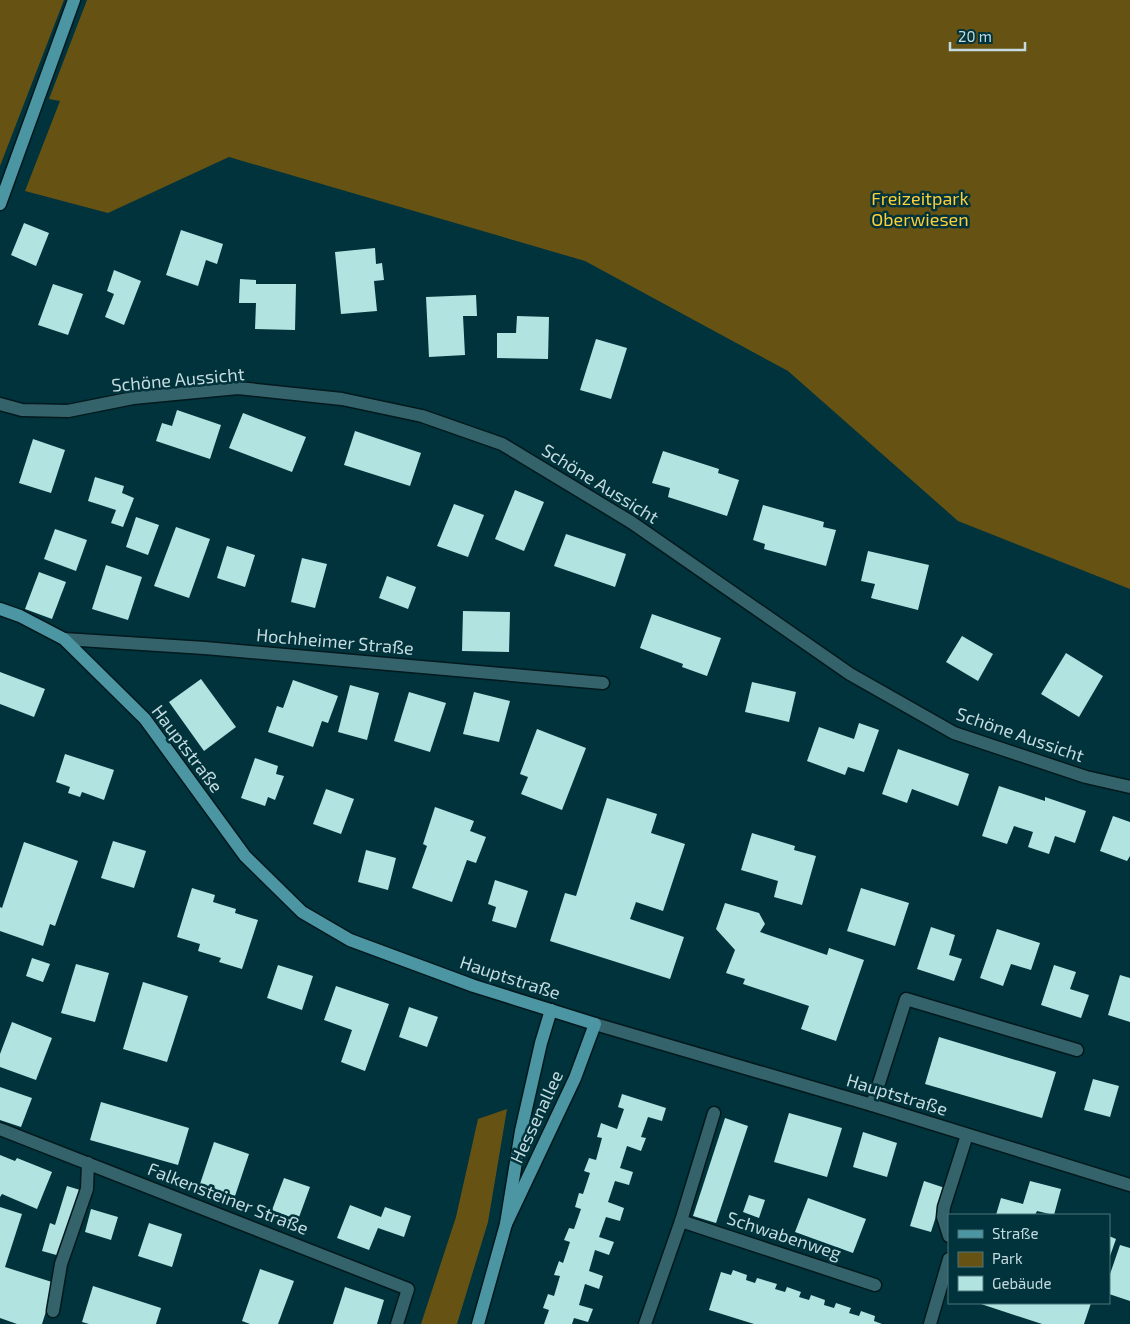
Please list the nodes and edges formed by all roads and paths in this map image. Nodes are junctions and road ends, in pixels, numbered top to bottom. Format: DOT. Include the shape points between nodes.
graph roads {
  1 [pos="74,0"];
  2 [pos="0,204"];
  3 [pos="0,404"];
  4 [pos="0,609"];
  5 [pos="64,639"];
  6 [pos="603,683"];
  7 [pos="1130,787"];
  8 [pos="551,1010"];
  9 [pos="595,1024"];
  10 [pos="1077,1050"];
  11 [pos="872,1106"];
  12 [pos="714,1113"];
  13 [pos="0,1129"];
  14 [pos="967,1135"];
  15 [pos="88,1163"];
  16 [pos="1130,1185"];
  17 [pos="681,1221"];
  18 [pos="506,1224"];
  19 [pos="948,1233"];
  20 [pos="948,1262"];
  21 [pos="876,1285"];
  22 [pos="54,1311"];
  23 [pos="397,1324"];
  24 [pos="478,1324"];
  25 [pos="645,1324"];
  26 [pos="930,1324"];
  1 -- 2 [label="main road"];
  3 -- 7 [label="street, Schöne Aussicht" via="22,410 68,412 133,398 238,388 342,399 422,416 502,444 631,522 850,674 954,733 1086,778"];
  4 -- 5 [label="main road, Hauptstraße"];
  5 -- 6 [label="street, Hochheimer Straße" via="205,648"];
  5 -- 8 [label="main road, Hauptstraße" via="145,720 245,856 302,912 350,940 474,986"];
  8 -- 9 [label="main road, Hauptstraße"];
  8 -- 18 [label="main road, Hessenallee" via="523,1122"];
  9 -- 11 [label="street, Hauptstraße"];
  9 -- 18 [label="main road, Hessenallee" via="575,1078"];
  10 -- 11 [label="street" via="906,999"];
  11 -- 14 [label="street, Hauptstraße"];
  12 -- 17 [label="street"];
  13 -- 15 [label="street, Falkensteiner Straße"];
  14 -- 16 [label="street, Hauptstraße"];
  14 -- 19 [label="street" via="944,1207 943,1217"];
  15 -- 22 [label="street" via="86,1189 61,1264"];
  15 -- 23 [label="street, Falkensteiner Straße" via="408,1289"];
  17 -- 21 [label="street, Schwabenweg"];
  17 -- 25 [label="street"];
  18 -- 24 [label="main road, Hessenallee"];
  20 -- 26 [label="street"];
}
